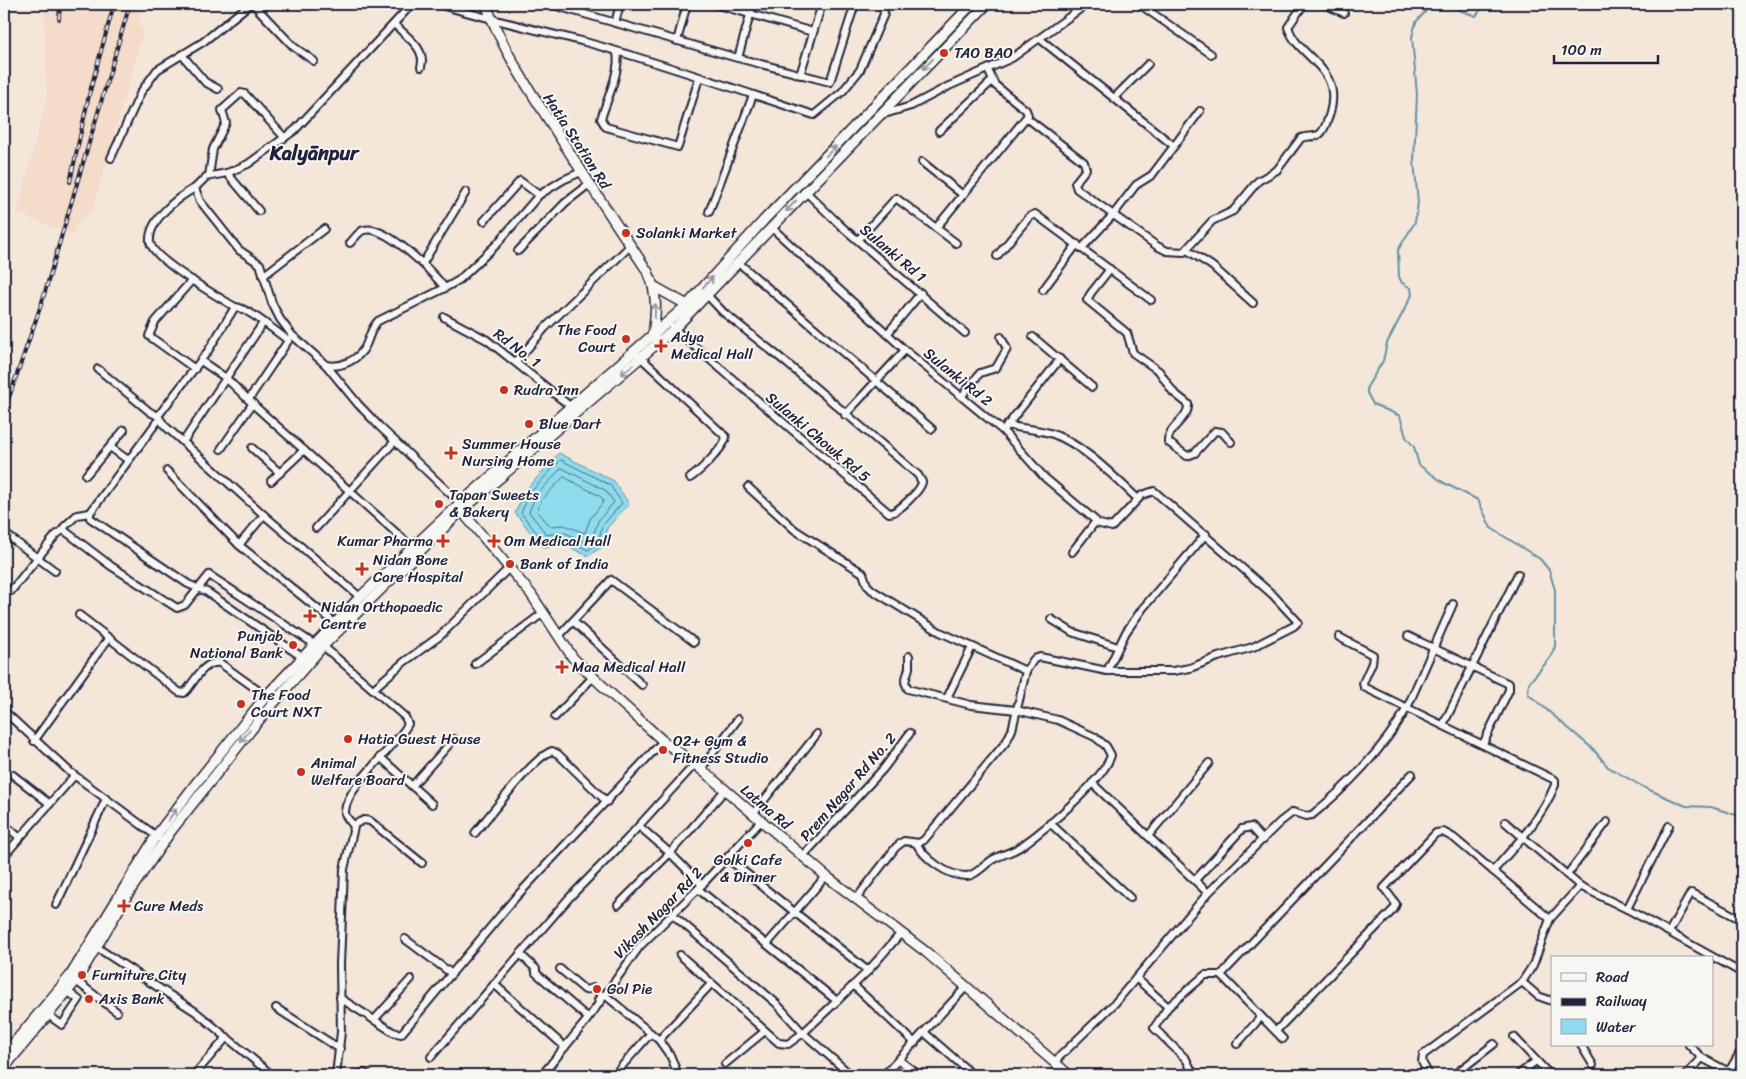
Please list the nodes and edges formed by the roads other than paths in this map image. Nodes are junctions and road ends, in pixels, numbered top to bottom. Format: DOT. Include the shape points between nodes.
graph roads {
  1 [pos="251,4"];
  2 [pos="412,4"];
  3 [pos="438,4"];
  4 [pos="486,4"];
  5 [pos="552,4"];
  6 [pos="620,4"];
  7 [pos="687,4"];
  8 [pos="715,4"];
  9 [pos="753,4"];
  10 [pos="822,4"];
  11 [pos="855,4"];
  12 [pos="883,4"];
  13 [pos="972,4"];
  14 [pos="987,4"];
  15 [pos="1087,4"];
  16 [pos="1140,4"];
  17 [pos="1304,4"];
  18 [pos="1324,4"];
  19 [pos="1344,13"];
  20 [pos="750,14"];
  21 [pos="492,21"];
  22 [pos="615,23"];
  23 [pos="394,24"];
  24 [pos="813,32"];
  25 [pos="1040,39"];
  26 [pos="677,41"];
  27 [pos="617,53"];
  28 [pos="1211,54"];
  29 [pos="183,56"];
  30 [pos="738,58"];
  31 [pos="314,61"];
  32 [pos="1148,64"];
  33 [pos="421,68"];
  34 [pos="988,70"];
  35 [pos="800,75"];
  36 [pos="699,78"];
  37 [pos="992,81"];
  38 [pos="218,89"];
  39 [pos="753,94"];
  40 [pos="1114,98"];
  41 [pos="1200,111"];
  42 [pos="877,116"];
  43 [pos="1027,118"];
  44 [pos="939,131"];
  45 [pos="284,137"];
  46 [pos="1174,146"];
  47 [pos="111,158"];
  48 [pos="922,162"];
  49 [pos="581,172"];
  50 [pos="227,173"];
  51 [pos="209,176"];
  52 [pos="588,185"];
  53 [pos="195,188"];
  54 [pos="806,191"];
  55 [pos="466,192"];
  56 [pos="539,195"];
  57 [pos="964,195"];
  58 [pos="259,211"];
  59 [pos="709,212"];
  60 [pos="1113,215"];
  61 [pos="484,221"];
  62 [pos="771,227"];
  63 [pos="936,228"];
  64 [pos="324,229"];
  65 [pos="858,240"];
  66 [pos="350,243"];
  67 [pos="956,243"];
  68 [pos="630,246"];
  69 [pos="1080,246"];
  70 [pos="1187,250"];
  71 [pos="518,251"];
  72 [pos="997,256"];
  73 [pos="423,263"];
  74 [pos="739,263"];
  75 [pos="1110,269"];
  76 [pos="263,276"];
  77 [pos="192,280"];
  78 [pos="654,287"];
  79 [pos="445,288"];
  80 [pos="1043,290"];
  81 [pos="921,293"];
  82 [pos="708,296"];
  83 [pos="1151,300"];
  84 [pos="1253,302"];
  85 [pos="235,307"];
  86 [pos="691,307"];
  87 [pos="444,317"];
  88 [pos="263,323"];
  89 [pos="671,326"];
  90 [pos="965,333"];
  91 [pos="887,334"];
  92 [pos="1001,337"];
  93 [pos="1033,337"];
  94 [pos="290,338"];
  95 [pos="656,339"];
  96 [pos="905,350"];
  97 [pos="638,355"];
  98 [pos="1060,359"];
  99 [pos="201,361"];
  100 [pos="516,362"];
  101 [pos="326,365"];
  102 [pos="98,369"];
  103 [pos="195,369"];
  104 [pos="226,378"];
  105 [pos="877,381"];
  106 [pos="1092,387"];
  107 [pos="962,396"];
  108 [pos="251,401"];
  109 [pos="570,406"];
  110 [pos="845,415"];
  111 [pos="158,417"];
  112 [pos="1008,425"];
  113 [pos="932,429"];
  114 [pos="124,430"];
  115 [pos="1003,431"];
  116 [pos="395,440"];
  117 [pos="183,442"];
  118 [pos="1231,442"];
  119 [pos="110,447"];
  120 [pos="252,448"];
  121 [pos="221,449"];
  122 [pos="304,450"];
  123 [pos="128,460"];
  124 [pos="167,471"];
  125 [pos="280,473"];
  126 [pos="86,475"];
  127 [pos="690,478"];
  128 [pos="271,481"];
  129 [pos="748,488"];
  130 [pos="348,489"];
  131 [pos="1138,499"];
  132 [pos="459,507"];
  133 [pos="90,513"];
  134 [pos="264,515"];
  135 [pos="1096,523"];
  136 [pos="316,528"];
  137 [pos="64,529"];
  138 [pos="4,533"];
  139 [pos="1206,534"];
  140 [pos="239,545"];
  141 [pos="412,547"];
  142 [pos="1072,552"];
  143 [pos="37,558"];
  144 [pos="509,568"];
  145 [pos="55,571"];
  146 [pos="1518,574"];
  147 [pos="198,588"];
  148 [pos="11,591"];
  149 [pos="360,597"];
  150 [pos="1454,604"];
  151 [pos="543,613"];
  152 [pos="79,616"];
  153 [pos="1051,619"];
  154 [pos="574,622"];
  155 [pos="335,623"];
  156 [pos="559,636"];
  157 [pos="1408,636"];
  158 [pos="1339,637"];
  159 [pos="108,640"];
  160 [pos="694,642"];
  161 [pos="319,645"];
  162 [pos="972,647"];
  163 [pos="1118,647"];
  164 [pos="1434,648"];
  165 [pos="908,656"];
  166 [pos="302,657"];
  167 [pos="475,664"];
  168 [pos="1472,666"];
  169 [pos="1026,671"];
  170 [pos="1107,671"];
  171 [pos="294,672"];
  172 [pos="592,677"];
  173 [pos="642,685"];
  174 [pos="374,689"];
  175 [pos="266,696"];
  176 [pos="947,698"];
  177 [pos="1407,708"];
  178 [pos="1016,710"];
  179 [pos="4,711"];
  180 [pos="556,717"];
  181 [pos="738,719"];
  182 [pos="1443,725"];
  183 [pos="910,733"];
  184 [pos="817,734"];
  185 [pos="454,739"];
  186 [pos="34,741"];
  187 [pos="663,741"];
  188 [pos="1484,744"];
  189 [pos="380,757"];
  190 [pos="1209,763"];
  191 [pos="698,767"];
  192 [pos="1412,774"];
  193 [pos="13,775"];
  194 [pos="74,776"];
  195 [pos="1092,783"];
  196 [pos="412,786"];
  197 [pos="725,790"];
  198 [pos="106,799"];
  199 [pos="607,802"];
  200 [pos="50,804"];
  201 [pos="432,804"];
  202 [pos="753,814"];
  203 [pos="761,821"];
  204 [pos="1504,822"];
  205 [pos="1607,822"];
  206 [pos="1050,823"];
  207 [pos="4,824"];
  208 [pos="354,825"];
  209 [pos="639,826"];
  210 [pos="1669,826"];
  211 [pos="475,833"];
  212 [pos="1148,836"];
  213 [pos="20,838"];
  214 [pos="1523,838"];
  215 [pos="160,839"];
  216 [pos="1263,840"];
  217 [pos="916,843"];
  218 [pos="670,853"];
  219 [pos="4,856"];
  220 [pos="803,856"];
  221 [pos="727,858"];
  222 [pos="422,863"];
  223 [pos="1493,871"];
  224 [pos="1567,875"];
  225 [pos="826,876"];
  226 [pos="1196,879"];
  227 [pos="1580,886"];
  228 [pos="700,887"];
  229 [pos="1208,893"];
  230 [pos="1130,898"];
  231 [pos="856,899"];
  232 [pos="56,904"];
  233 [pos="618,905"];
  234 [pos="1627,909"];
  235 [pos="794,912"];
  236 [pos="672,914"];
  237 [pos="1550,919"];
  238 [pos="1742,920"];
  239 [pos="1669,932"];
  240 [pos="902,933"];
  241 [pos="405,939"];
  242 [pos="767,944"];
  243 [pos="94,946"];
  244 [pos="520,954"];
  245 [pos="680,955"];
  246 [pos="1712,956"];
  247 [pos="1714,957"];
  248 [pos="560,968"];
  249 [pos="868,971"];
  250 [pos="1742,973"];
  251 [pos="452,974"];
  252 [pos="1221,975"];
  253 [pos="1136,978"];
  254 [pos="411,979"];
  255 [pos="76,981"];
  256 [pos="1522,982"];
  257 [pos="494,984"];
  258 [pos="711,984"];
  259 [pos="853,985"];
  260 [pos="965,988"];
  261 [pos="67,991"];
  262 [pos="605,994"];
  263 [pos="340,998"];
  264 [pos="837,1001"];
  265 [pos="1551,1001"];
  266 [pos="600,1002"];
  267 [pos="1168,1007"];
  268 [pos="276,1008"];
  269 [pos="117,1012"];
  270 [pos="48,1015"];
  271 [pos="1262,1017"];
  272 [pos="588,1018"];
  273 [pos="374,1020"];
  274 [pos="765,1030"];
  275 [pos="1276,1031"];
  276 [pos="651,1033"];
  277 [pos="803,1033"];
  278 [pos="924,1033"];
  279 [pos="227,1037"];
  280 [pos="1514,1037"];
  281 [pos="1283,1039"];
  282 [pos="659,1040"];
  283 [pos="915,1043"];
  284 [pos="1237,1044"];
  285 [pos="1494,1044"];
  286 [pos="1582,1046"];
  287 [pos="1690,1046"];
  288 [pos="565,1047"];
  289 [pos="340,1049"];
  290 [pos="1742,1049"];
  291 [pos="4,1055"];
  292 [pos="432,1057"];
  293 [pos="1702,1058"];
  294 [pos="899,1060"];
  295 [pos="1536,1061"];
  296 [pos="1054,1062"];
  297 [pos="725,1064"];
  298 [pos="1593,1065"];
  299 [pos="4,1068"];
  300 [pos="194,1075"];
  301 [pos="272,1075"];
  302 [pos="336,1075"];
  303 [pos="357,1075"];
  304 [pos="367,1075"];
  305 [pos="542,1075"];
  306 [pos="614,1075"];
  307 [pos="678,1075"];
  308 [pos="851,1075"];
  309 [pos="884,1075"];
  310 [pos="918,1075"];
  311 [pos="973,1075"];
  312 [pos="1069,1075"];
  313 [pos="1194,1075"];
  314 [pos="1429,1075"];
  315 [pos="1454,1075"];
  316 [pos="1518,1075"];
  317 [pos="1550,1075"];
  318 [pos="1686,1075"];
  1 -- 29 [label="street"];
  1 -- 31 [label="street"];
  2 -- 23 [label="street"];
  3 -- 21 [label="street"];
  4 -- 21 [label="main road, Hatia Station Rd"];
  5 -- 22 [label="street"];
  6 -- 22 [label="street"];
  7 -- 26 [label="street"];
  8 -- 20 [label="street"];
  9 -- 20 [label="street"];
  10 -- 24 [label="street"];
  11 -- 35 [label="street" via="830,82"];
  12 -- 39 [label="street" via="884,14 860,70 842,92 814,115"];
  86 -- 13 [label="main road, one-way" via="764,220"];
  14 -- 42 [label="main road, one-way"];
  15 -- 25 [label="street"];
  16 -- 28 [label="street"];
  17 -- 70 [label="street" via="1288,27 1292,37 1327,76 1332,107 1322,131 1315,136 1301,138 1277,170 1258,181 1233,211 1212,220"];
  18 -- 19 [label="street"];
  20 -- 24 [label="street"];
  20 -- 30 [label="street"];
  21 -- 27 [label="street" via="517,24"];
  21 -- 49 [label="main road, Hatia Station Rd" via="522,80"];
  22 -- 26 [label="street"];
  23 -- 33 [label="street" via="421,52 424,60"];
  23 -- 45 [label="street" via="303,122"];
  24 -- 35 [label="street"];
  25 -- 34 [label="street"];
  25 -- 40 [label="street"];
  26 -- 30 [label="street"];
  27 -- 36 [label="street"];
  27 -- 36 [label="street" via="619,60 601,119 606,127 640,138 678,147"];
  29 -- 38 [label="street" via="205,82"];
  29 -- 47 [label="street" via="168,62 148,81"];
  30 -- 35 [label="street"];
  32 -- 40 [label="street"];
  34 -- 37 [label="street"];
  34 -- 42 [label="street" via="911,106"];
  36 -- 39 [label="street"];
  37 -- 43 [label="street" via="1026,110"];
  37 -- 44 [label="street"];
  39 -- 59 [label="street"];
  40 -- 46 [label="street"];
  41 -- 46 [label="street"];
  42 -- 54 [label="main road"];
  43 -- 57 [label="street"];
  43 -- 60 [label="street" via="1084,162 1086,169 1074,186"];
  45 -- 50 [label="street" via="248,164"];
  45 -- 51 [label="street" via="241,93 222,110 226,123 212,149"];
  46 -- 60 [label="street" via="1152,175 1136,186"];
  48 -- 57 [label="street"];
  49 -- 52 [label="main road, Hatia Station Rd"];
  49 -- 56 [label="street"];
  50 -- 51 [label="street"];
  50 -- 58 [label="street"];
  51 -- 53 [label="street"];
  52 -- 68 [label="main road, Hatia Station Rd"];
  52 -- 71 [label="street"];
  53 -- 76 [label="street" via="200,201 239,250 260,264"];
  53 -- 77 [label="street" via="165,210 150,241 156,252"];
  54 -- 62 [label="main road, one-way"];
  54 -- 65 [label="street, Sulanki Rd 1"];
  55 -- 73 [label="street"];
  56 -- 61 [label="street" via="518,182"];
  56 -- 79 [label="street" via="496,246 459,280"];
  57 -- 63 [label="street"];
  60 -- 69 [label="street"];
  60 -- 70 [label="street" via="1168,252"];
  62 -- 74 [label="main road"];
  62 -- 91 [label="street, Sulanki Rd 2"];
  63 -- 65 [label="street" via="896,198"];
  63 -- 67 [label="street"];
  64 -- 76 [label="street"];
  65 -- 81 [label="street, Sulanki Rd 1"];
  66 -- 73 [label="street" via="361,230 367,229 382,234"];
  68 -- 78 [label="main road, Hatia Station Rd"];
  68 -- 100 [label="street" via="549,323"];
  69 -- 72 [label="street" via="1040,216 1032,214"];
  69 -- 75 [label="street"];
  69 -- 80 [label="street"];
  70 -- 84 [label="street" via="1212,266"];
  73 -- 79 [label="street"];
  74 -- 82 [label="main road"];
  74 -- 105 [label="street"];
  75 -- 83 [label="street"];
  75 -- 118 [label="street" via="1087,300 1128,333 1133,353 1159,371 1173,392 1188,404 1188,410 1170,434 1168,442 1187,456 1195,453 1215,431 1222,432"];
  76 -- 94 [label="street"];
  77 -- 85 [label="street"];
  77 -- 103 [label="street" via="155,322 150,336"];
  78 -- 86 [label="main road"];
  95 -- 78 [label="main road, one-way"];
  79 -- 101 [label="street" via="378,321 366,346 352,360 339,366"];
  81 -- 90 [label="street, Sulanki Rd 1"];
  81 -- 91 [label="street"];
  82 -- 86 [label="main road"];
  82 -- 110 [label="street"];
  85 -- 88 [label="street"];
  85 -- 99 [label="street"];
  86 -- 89 [label="main road"];
  87 -- 100 [label="street, Rd No. 1" via="487,340"];
  88 -- 94 [label="street"];
  88 -- 104 [label="street"];
  89 -- 95 [label="main road"];
  89 -- 110 [label="street, Sulanki Chowk Rd 5" via="892,514 922,485 918,475"];
  91 -- 96 [label="street, Sulanki Rd 2"];
  92 -- 107 [label="street" via="1007,349 996,368 980,373"];
  93 -- 98 [label="street"];
  94 -- 101 [label="street"];
  94 -- 108 [label="street"];
  95 -- 97 [label="main road"];
  96 -- 105 [label="street"];
  96 -- 107 [label="street, Sulanki Rd 2"];
  97 -- 109 [label="main road"];
  97 -- 127 [label="street" via="726,437 710,460"];
  97 -- 132 [label="main road, one-way"];
  98 -- 106 [label="street"];
  98 -- 112 [label="street"];
  99 -- 103 [label="street"];
  99 -- 104 [label="street"];
  100 -- 109 [label="street, Rd No. 1"];
  101 -- 116 [label="street" via="358,404"];
  102 -- 111 [label="street"];
  103 -- 111 [label="street"];
  104 -- 108 [label="street"];
  104 -- 117 [label="street"];
  105 -- 110 [label="street"];
  105 -- 113 [label="street"];
  107 -- 115 [label="street, Sulanki Rd 2"];
  108 -- 121 [label="street"];
  108 -- 122 [label="street"];
  109 -- 132 [label="main road"];
  111 -- 117 [label="street"];
  111 -- 123 [label="street"];
  112 -- 115 [label="street"];
  112 -- 131 [label="street" via="1061,438 1101,466"];
  114 -- 119 [label="street"];
  115 -- 135 [label="street, Sulanki Rd 2" via="1040,472"];
  116 -- 130 [label="street"];
  116 -- 132 [label="street"];
  117 -- 134 [label="street"];
  119 -- 123 [label="street"];
  119 -- 126 [label="street"];
  120 -- 125 [label="street"];
  122 -- 125 [label="street"];
  122 -- 130 [label="street"];
  123 -- 133 [label="street"];
  124 -- 140 [label="street"];
  125 -- 128 [label="street"];
  129 -- 162 [label="street" via="796,530 863,573 872,590 924,623"];
  130 -- 136 [label="street"];
  130 -- 141 [label="street"];
  131 -- 135 [label="street" via="1112,527"];
  131 -- 139 [label="street" via="1154,491"];
  132 -- 141 [label="main road"];
  132 -- 144 [label="main road, Latma Rd"];
  132 -- 161 [label="main road"];
  133 -- 137 [label="street" via="76,515"];
  133 -- 147 [label="street" via="93,522"];
  134 -- 140 [label="street"];
  134 -- 149 [label="street"];
  135 -- 142 [label="street"];
  137 -- 143 [label="street"];
  137 -- 147 [label="street" via="111,566 177,608 185,605"];
  138 -- 143 [label="street"];
  139 -- 163 [label="street" via="1143,608"];
  139 -- 170 [label="street" via="1295,616 1298,620 1296,625 1253,647 1190,668"];
  140 -- 155 [label="street"];
  141 -- 149 [label="main road"];
  143 -- 145 [label="street"];
  143 -- 148 [label="street"];
  144 -- 151 [label="main road, Latma Rd"];
  144 -- 174 [label="street" via="440,636"];
  146 -- 168 [label="street"];
  147 -- 161 [label="street" via="206,577 211,576"];
  147 -- 166 [label="street"];
  149 -- 155 [label="main road"];
  150 -- 164 [label="street"];
  151 -- 156 [label="main road, Latma Rd"];
  151 -- 167 [label="street"];
  152 -- 159 [label="street"];
  153 -- 163 [label="street" via="1072,632"];
  154 -- 156 [label="street"];
  154 -- 160 [label="street" via="611,580"];
  154 -- 173 [label="street"];
  155 -- 161 [label="main road"];
  156 -- 172 [label="main road, Latma Rd" via="573,658"];
  157 -- 164 [label="street"];
  158 -- 177 [label="street" via="1372,655 1364,687"];
  159 -- 175 [label="street" via="182,693 207,665 215,662"];
  159 -- 186 [label="street"];
  161 -- 166 [label="main road"];
  161 -- 171 [label="main road"];
  161 -- 174 [label="street"];
  162 -- 169 [label="street"];
  162 -- 176 [label="street"];
  163 -- 170 [label="street"];
  164 -- 168 [label="street"];
  164 -- 177 [label="street"];
  165 -- 176 [label="street" via="905,687"];
  166 -- 171 [label="main road"];
  168 -- 182 [label="street"];
  168 -- 188 [label="street" via="1510,687"];
  169 -- 170 [label="street" via="1040,657"];
  169 -- 178 [label="street"];
  171 -- 175 [label="main road"];
  171 -- 215 [label="main road, one-way"];
  172 -- 180 [label="street"];
  172 -- 187 [label="main road, Latma Rd"];
  174 -- 189 [label="street" via="408,724"];
  215 -- 175 [label="main road, one-way" via="196,782"];
  176 -- 178 [label="street" via="970,705"];
  177 -- 182 [label="street"];
  177 -- 216 [label="street" via="1347,784 1312,815 1292,812"];
  178 -- 195 [label="street" via="1058,720 1088,733 1106,746 1110,760"];
  178 -- 217 [label="street" via="1006,742 924,840"];
  179 -- 186 [label="street"];
  181 -- 191 [label="street"];
  182 -- 188 [label="street"];
  183 -- 220 [label="street, Prem Nagar Rd No. 2" via="884,768"];
  184 -- 202 [label="street"];
  185 -- 196 [label="street"];
  186 -- 194 [label="street"];
  187 -- 191 [label="main road, Latma Rd"];
  187 -- 199 [label="street"];
  188 -- 214 [label="street" via="1554,780 1555,785 1547,801"];
  189 -- 196 [label="street"];
  189 -- 208 [label="street" via="345,809 345,816"];
  190 -- 212 [label="street"];
  191 -- 197 [label="main road, Latma Rd"];
  191 -- 209 [label="street"];
  192 -- 252 [label="street"];
  193 -- 200 [label="street"];
  194 -- 198 [label="street"];
  194 -- 200 [label="street"];
  195 -- 206 [label="street"];
  195 -- 212 [label="street"];
  196 -- 201 [label="street"];
  197 -- 202 [label="main road, Latma Rd"];
  197 -- 218 [label="street"];
  198 -- 215 [label="street"];
  198 -- 232 [label="street"];
  199 -- 211 [label="street" via="552,751 526,773"];
  199 -- 251 [label="street" via="515,898"];
  200 -- 213 [label="street"];
  202 -- 203 [label="main road, Latma Rd"];
  203 -- 220 [label="main road, Latma Rd"];
  203 -- 221 [label="street, Vikash Nagar Rd 2"];
  204 -- 214 [label="street"];
  205 -- 224 [label="street"];
  206 -- 217 [label="street" via="1023,845 967,876 940,866 924,855"];
  206 -- 230 [label="street"];
  207 -- 213 [label="street"];
  208 -- 222 [label="street" via="370,821"];
  208 -- 263 [label="street" via="344,869"];
  209 -- 218 [label="street"];
  209 -- 244 [label="street"];
  210 -- 234 [label="street"];
  212 -- 226 [label="street"];
  213 -- 219 [label="street"];
  214 -- 223 [label="street"];
  214 -- 224 [label="street"];
  215 -- 243 [label="main road"];
  216 -- 226 [label="street" via="1251,827 1242,829"];
  216 -- 229 [label="street"];
  217 -- 231 [label="street" via="907,840 896,847"];
  218 -- 228 [label="street"];
  218 -- 233 [label="street"];
  220 -- 225 [label="main road, Latma Rd"];
  221 -- 228 [label="street, Vikash Nagar Rd 2"];
  221 -- 235 [label="street"];
  223 -- 237 [label="street"];
  223 -- 275 [label="street" via="1446,833 1436,833 1384,888 1395,907"];
  224 -- 227 [label="street"];
  225 -- 231 [label="main road, Latma Rd"];
  225 -- 235 [label="street"];
  226 -- 229 [label="street"];
  227 -- 234 [label="street"];
  227 -- 237 [label="street"];
  228 -- 236 [label="street, Vikash Nagar Rd 2"];
  228 -- 242 [label="street"];
  229 -- 253 [label="street"];
  231 -- 240 [label="main road, Latma Rd"];
  234 -- 239 [label="street"];
  235 -- 242 [label="street"];
  235 -- 249 [label="street"];
  236 -- 262 [label="street, Vikash Nagar Rd 2" via="640,946"];
  236 -- 277 [label="street" via="776,1003"];
  237 -- 256 [label="street" via="1533,965"];
  238 -- 239 [label="street" via="1691,893"];
  239 -- 246 [label="street"];
  240 -- 249 [label="street"];
  240 -- 260 [label="main road, Latma Rd"];
  241 -- 251 [label="street"];
  242 -- 264 [label="street"];
  243 -- 255 [label="main road"];
  243 -- 279 [label="street" via="196,1012"];
  243 -- 291 [label="main road"];
  244 -- 257 [label="street"];
  244 -- 272 [label="street" via="536,969 536,973"];
  245 -- 258 [label="street"];
  247 -- 250 [label="street"];
  248 -- 266 [label="street" via="585,990 593,988 602,995"];
  249 -- 259 [label="street"];
  251 -- 273 [label="street" via="401,1034"];
  252 -- 267 [label="street" via="1205,975"];
  252 -- 271 [label="street"];
  253 -- 267 [label="street"];
  253 -- 296 [label="street" via="1093,1026"];
  254 -- 273 [label="street"];
  255 -- 261 [label="main road"];
  255 -- 269 [label="street"];
  256 -- 265 [label="street" via="1538,996"];
  256 -- 314 [label="street" via="1427,1051 1422,1062"];
  257 -- 288 [label="street"];
  257 -- 292 [label="street"];
  258 -- 274 [label="street"];
  258 -- 282 [label="street"];
  259 -- 264 [label="street"];
  259 -- 283 [label="street"];
  260 -- 278 [label="street"];
  260 -- 296 [label="main road, Latma Rd"];
  261 -- 270 [label="main road"];
  261 -- 270 [label="street" via="79,1000 62,1025"];
  262 -- 266 [label="street, Vikash Nagar Rd 2"];
  262 -- 276 [label="street"];
  263 -- 273 [label="street"];
  263 -- 289 [label="street"];
  264 -- 277 [label="street"];
  266 -- 272 [label="street, Vikash Nagar Rd 2"];
  267 -- 313 [label="street" via="1154,1028 1186,1059"];
  268 -- 289 [label="street"];
  270 -- 299 [label="main road"];
  271 -- 275 [label="street"];
  271 -- 284 [label="street"];
  272 -- 288 [label="street, Vikash Nagar Rd 2"];
  274 -- 277 [label="street" via="785,1045"];
  274 -- 297 [label="street"];
  275 -- 281 [label="street"];
  276 -- 282 [label="street"];
  276 -- 306 [label="street"];
  277 -- 308 [label="street"];
  278 -- 283 [label="street"];
  278 -- 311 [label="street"];
  279 -- 300 [label="street"];
  279 -- 301 [label="street"];
  280 -- 295 [label="street"];
  282 -- 307 [label="street" via="670,1054"];
  283 -- 294 [label="street"];
  285 -- 315 [label="street"];
  286 -- 298 [label="street"];
  287 -- 293 [label="street"];
  288 -- 305 [label="street, Vikash Nagar Rd 2"];
  289 -- 302 [label="street"];
  290 -- 293 [label="street" via="1727,1071"];
  293 -- 318 [label="street"];
  294 -- 309 [label="street"];
  294 -- 310 [label="street"];
  295 -- 316 [label="street"];
  295 -- 317 [label="street"];
  296 -- 312 [label="main road, Latma Rd"];
  303 -- 304 [label="street"];
}
